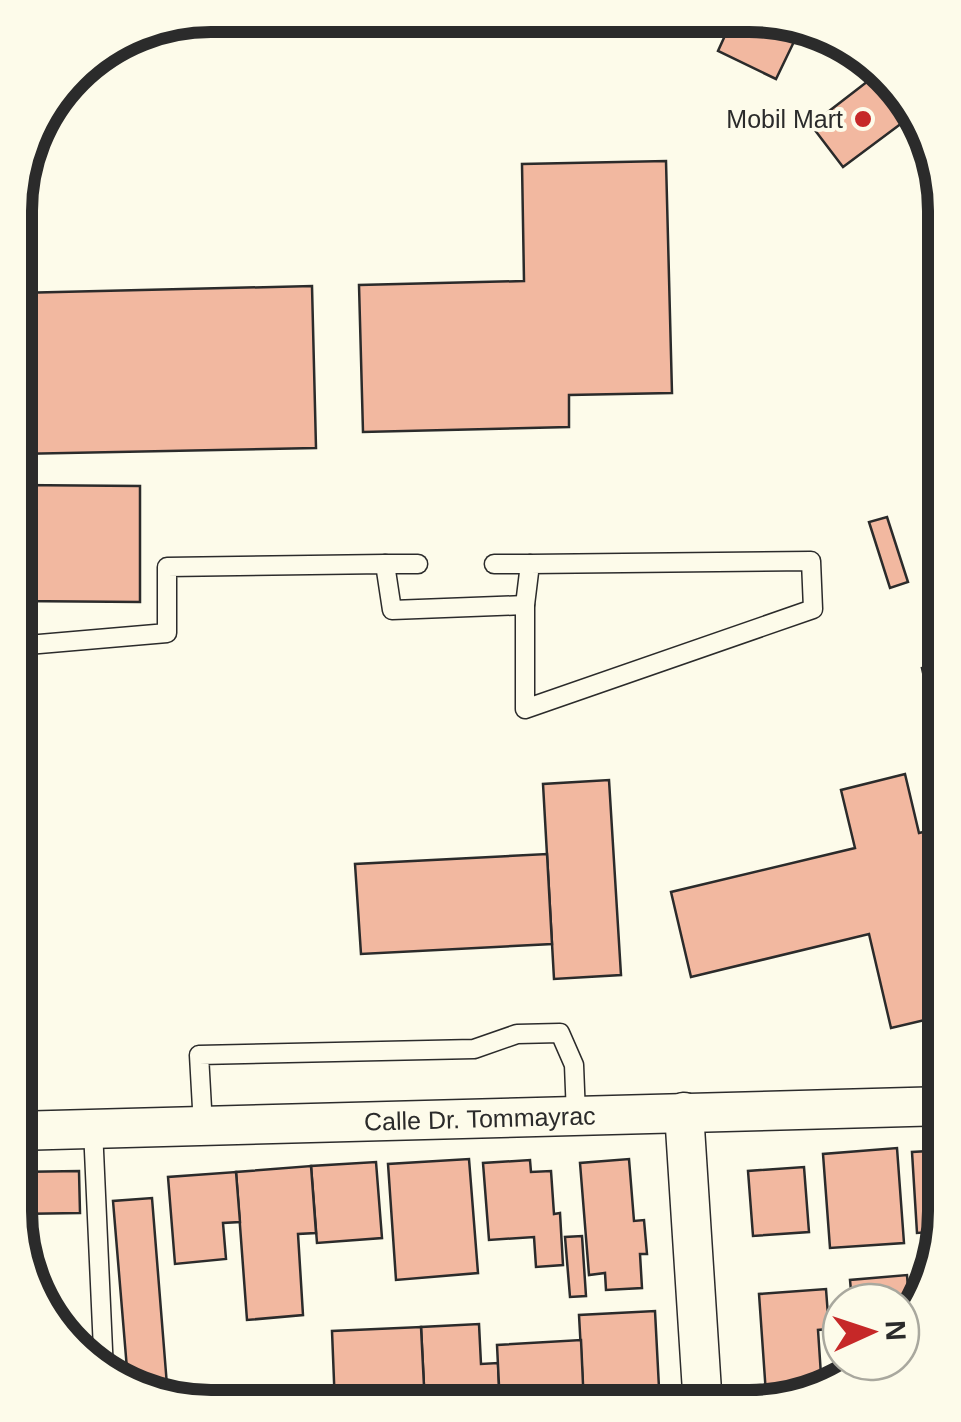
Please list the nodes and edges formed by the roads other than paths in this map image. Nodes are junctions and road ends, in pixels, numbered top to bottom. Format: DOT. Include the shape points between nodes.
graph roads {
  1 [pos="385,564"];
  2 [pos="418,564"];
  3 [pos="494,564"];
  4 [pos="530,564"];
  5 [pos="525,605"];
  6 [pos="32,645"];
  7 [pos="928,1106"];
  8 [pos="684,1112"];
  9 [pos="576,1115"];
  10 [pos="203,1126"];
  11 [pos="93,1129"];
  12 [pos="32,1131"];
  13 [pos="103,1352"];
  14 [pos="702,1390"];
  1 -- 2 [label="lane"];
  1 -- 5 [label="lane" via="392,610"];
  1 -- 6 [label="lane" via="167,567 168,632"];
  3 -- 4 [label="lane"];
  4 -- 5 [label="lane"];
  4 -- 5 [label="lane" via="811,561 813,609 524,710"];
  7 -- 8 [label="street, Calle Dr. Tommayrac"];
  8 -- 9 [label="street, Calle Dr. Tommayrac"];
  8 -- 14 [label="street"];
  9 -- 10 [label="street, Calle Dr. Tommayrac"];
  9 -- 10 [label="lane" via="574,1065 560,1032 517,1034 474,1049 199,1055"];
  10 -- 11 [label="street, Calle Dr. Tommayrac"];
  11 -- 12 [label="street, Calle Dr. Tommayrac"];
  11 -- 13 [label="lane"];
}
